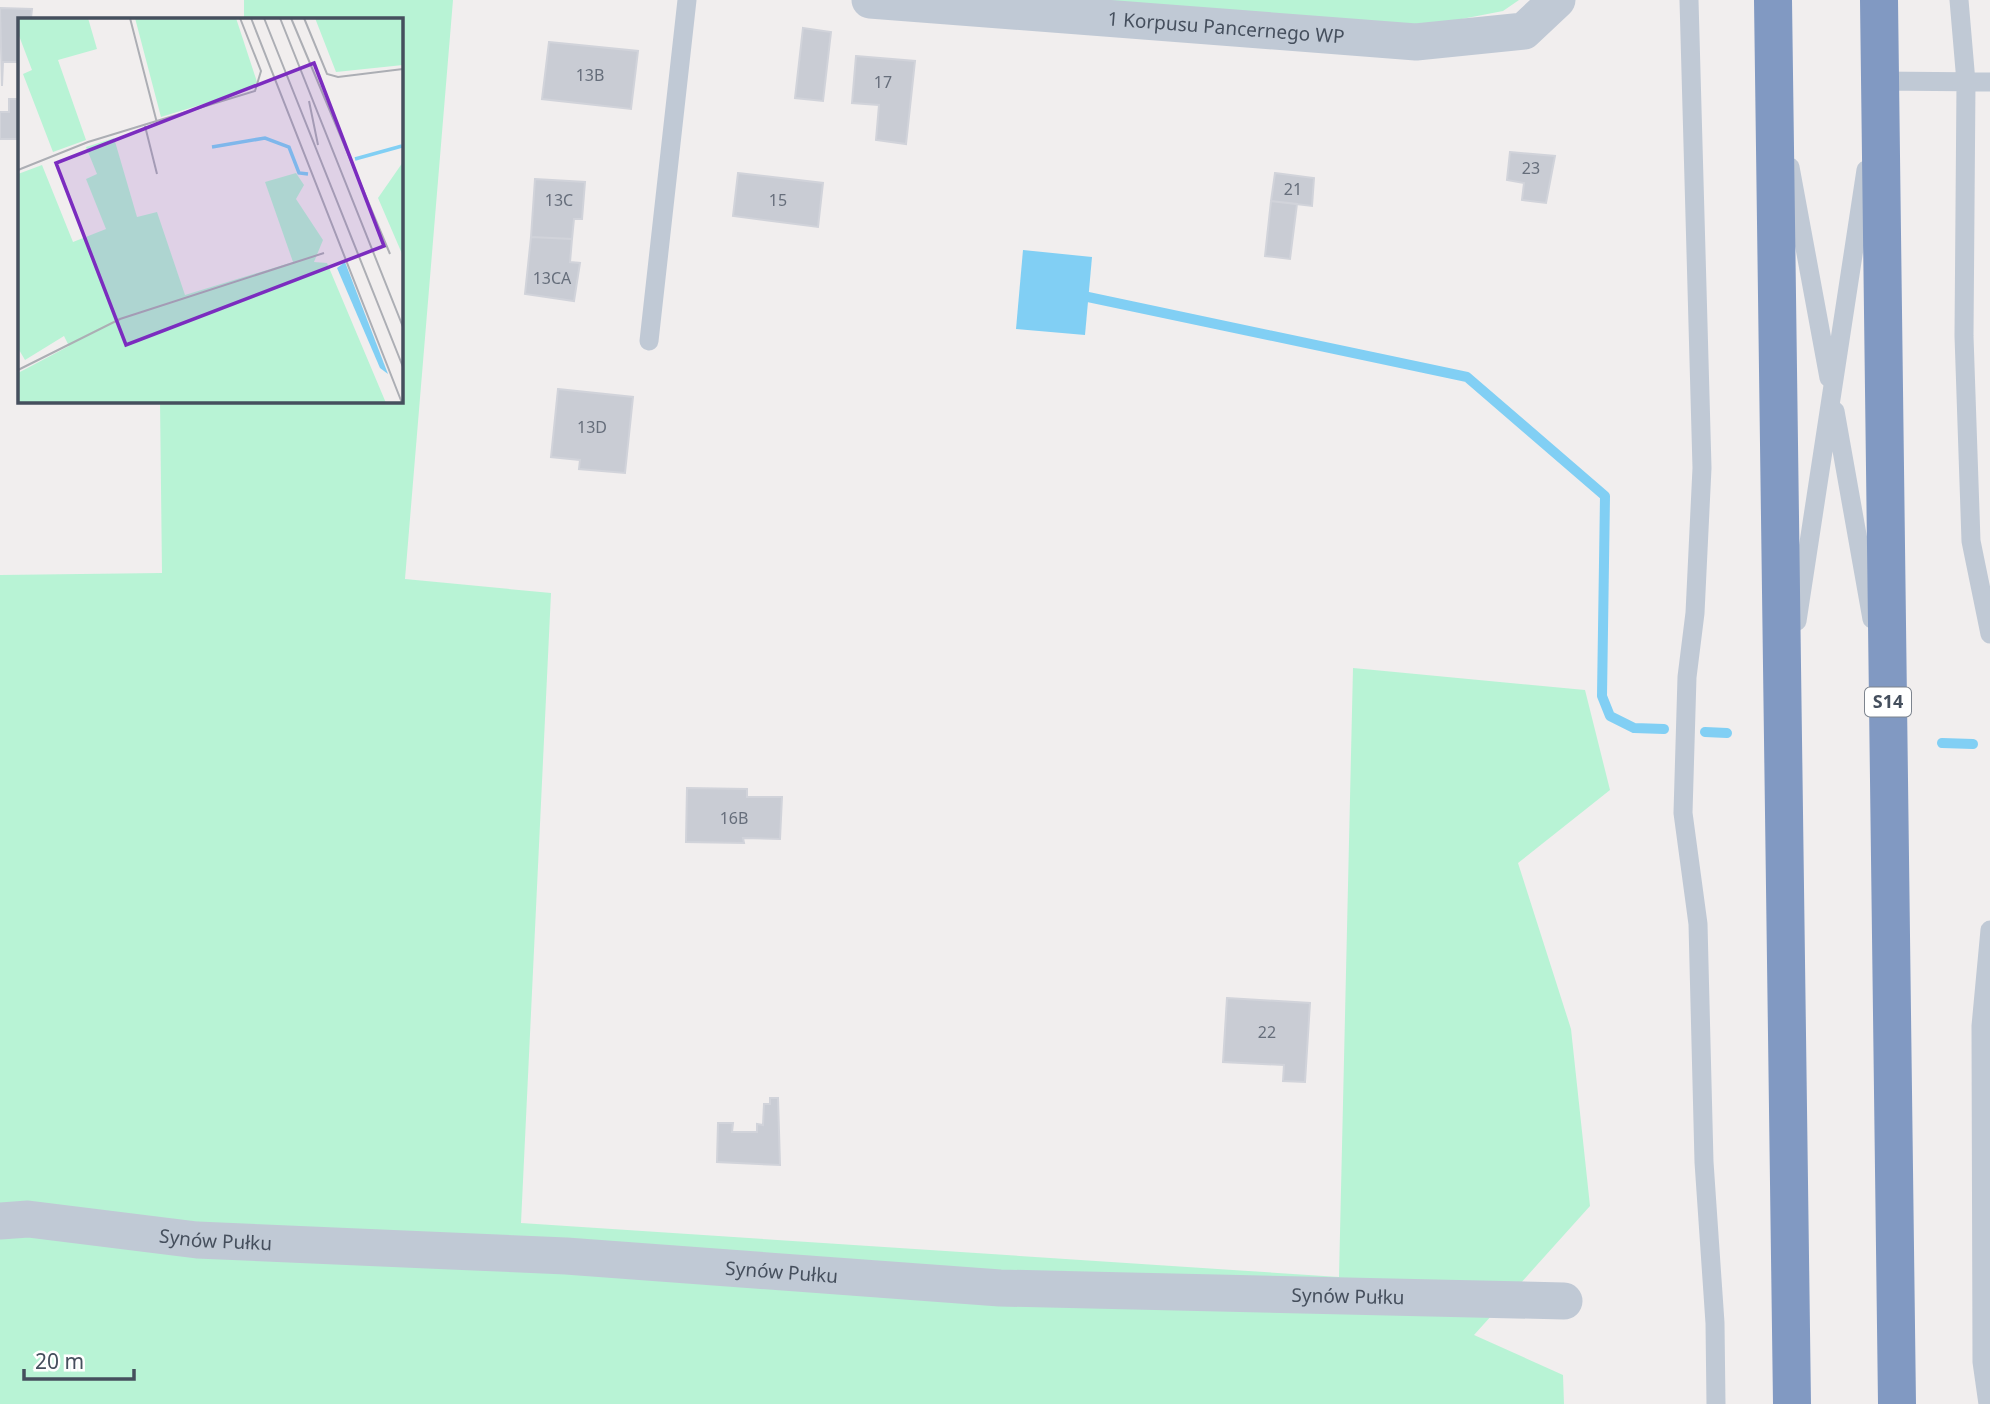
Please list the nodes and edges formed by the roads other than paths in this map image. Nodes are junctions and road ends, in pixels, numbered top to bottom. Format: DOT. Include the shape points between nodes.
graph roads {
  1 [pos="687,0"];
  2 [pos="870,0"];
  3 [pos="1557,0"];
  4 [pos="1689,0"];
  5 [pos="1773,0"];
  6 [pos="1879,0"];
  7 [pos="1959,0"];
  8 [pos="1775,80"];
  9 [pos="1880,81"];
  10 [pos="1966,82"];
  11 [pos="1990,82"];
  12 [pos="649,341"];
  13 [pos="1832,394"];
  14 [pos="1990,634"];
  15 [pos="1783,709"];
  16 [pos="1888,709"];
  17 [pos="1990,930"];
  18 [pos="0,1220"];
  19 [pos="1564,1301"];
  20 [pos="1716,1404"];
  21 [pos="1792,1404"];
  22 [pos="1897,1404"];
  23 [pos="1988,1404"];
  1 -- 12 [label="lane"];
  2 -- 3 [label="street, 1 Korpusu Pancernego WP" via="1416,42 1524,30"];
  4 -- 20 [label="lane" via="1702,468 1683,813 1698,924"];
  5 -- 8 [label="highway"];
  6 -- 9 [label="highway, S14"];
  7 -- 10 [label="lane"];
  8 -- 13 [label="lane"];
  8 -- 15 [label="highway"];
  9 -- 10 [label="lane"];
  9 -- 13 [label="lane"];
  9 -- 16 [label="highway, S14"];
  10 -- 11 [label="lane"];
  10 -- 14 [label="lane" via="1964,336 1971,541"];
  13 -- 15 [label="lane"];
  13 -- 16 [label="lane"];
  15 -- 21 [label="highway"];
  16 -- 22 [label="highway, S14"];
  17 -- 23 [label="lane" via="1981,1026 1982,1362"];
  18 -- 19 [label="street, Synów Pułku" via="28,1219 197,1240 566,1256 1000,1288"];
}
